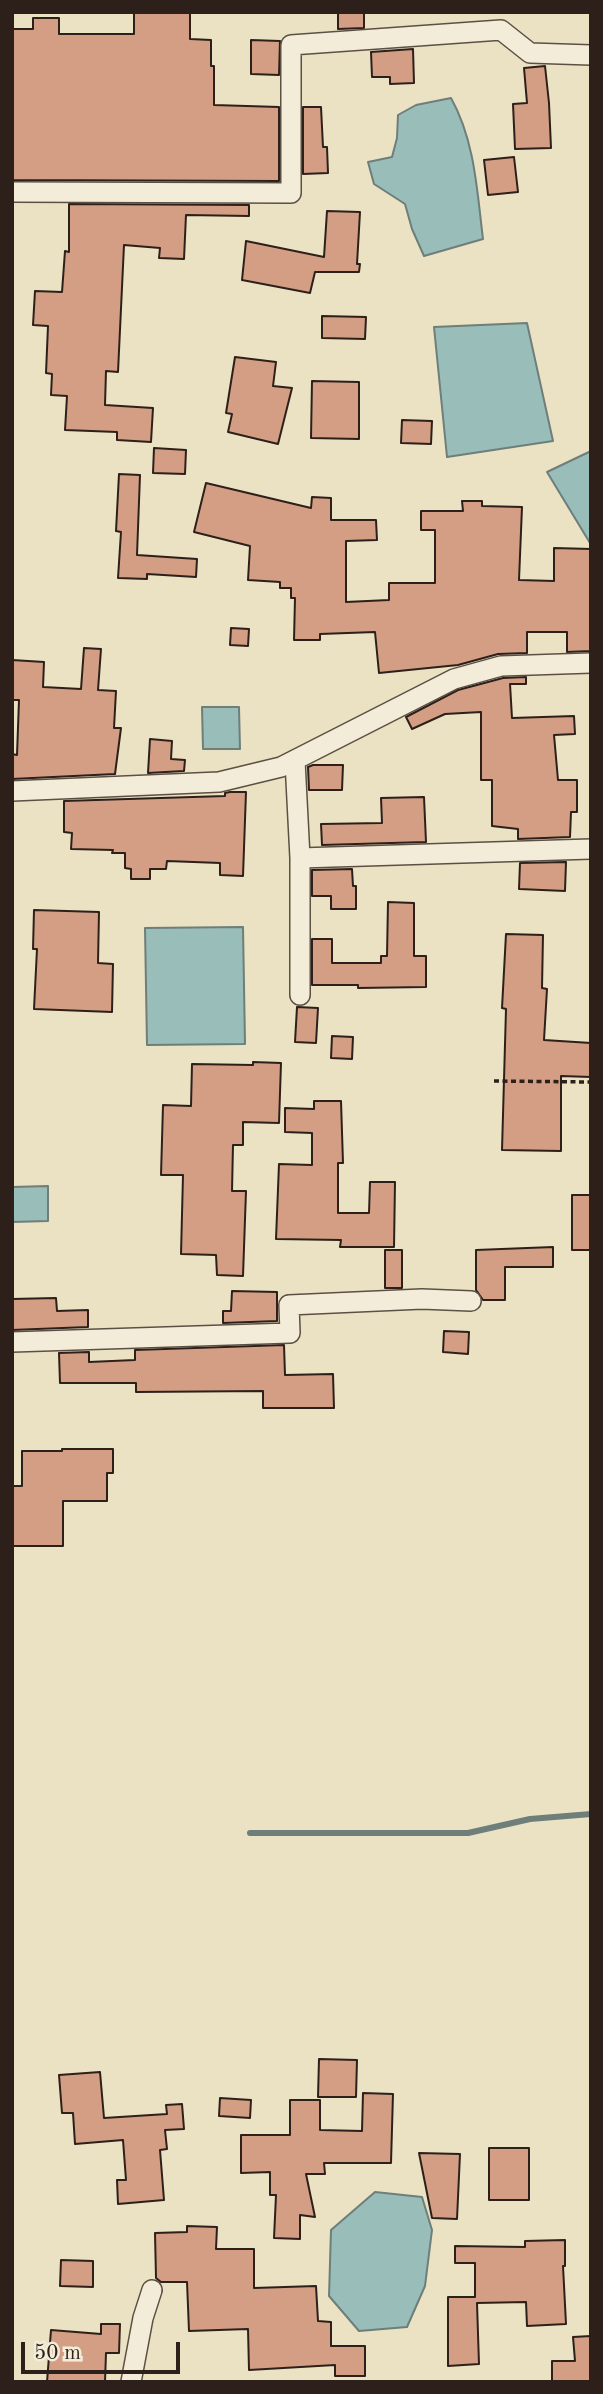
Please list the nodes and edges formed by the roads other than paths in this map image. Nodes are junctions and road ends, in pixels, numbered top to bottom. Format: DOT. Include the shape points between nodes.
graph roads {
  1 [pos="591,55"];
  2 [pos="12,192"];
  3 [pos="591,663"];
  4 [pos="295,761"];
  5 [pos="12,791"];
  6 [pos="591,849"];
  7 [pos="300,858"];
  8 [pos="300,995"];
  9 [pos="471,1301"];
  10 [pos="12,1342"];
  11 [pos="152,2290"];
  12 [pos="131,2382"];
  1 -- 2 [label="street" via="530,52 501,30 291,45 291,192"];
  3 -- 4 [label="street" via="501,666 454,679"];
  4 -- 5 [label="street" via="219,782"];
  4 -- 7 [label="street"];
  6 -- 7 [label="street"];
  7 -- 8 [label="street"];
  9 -- 10 [label="street" via="289,1305 290,1334"];
  11 -- 12 [label="street"];
}
